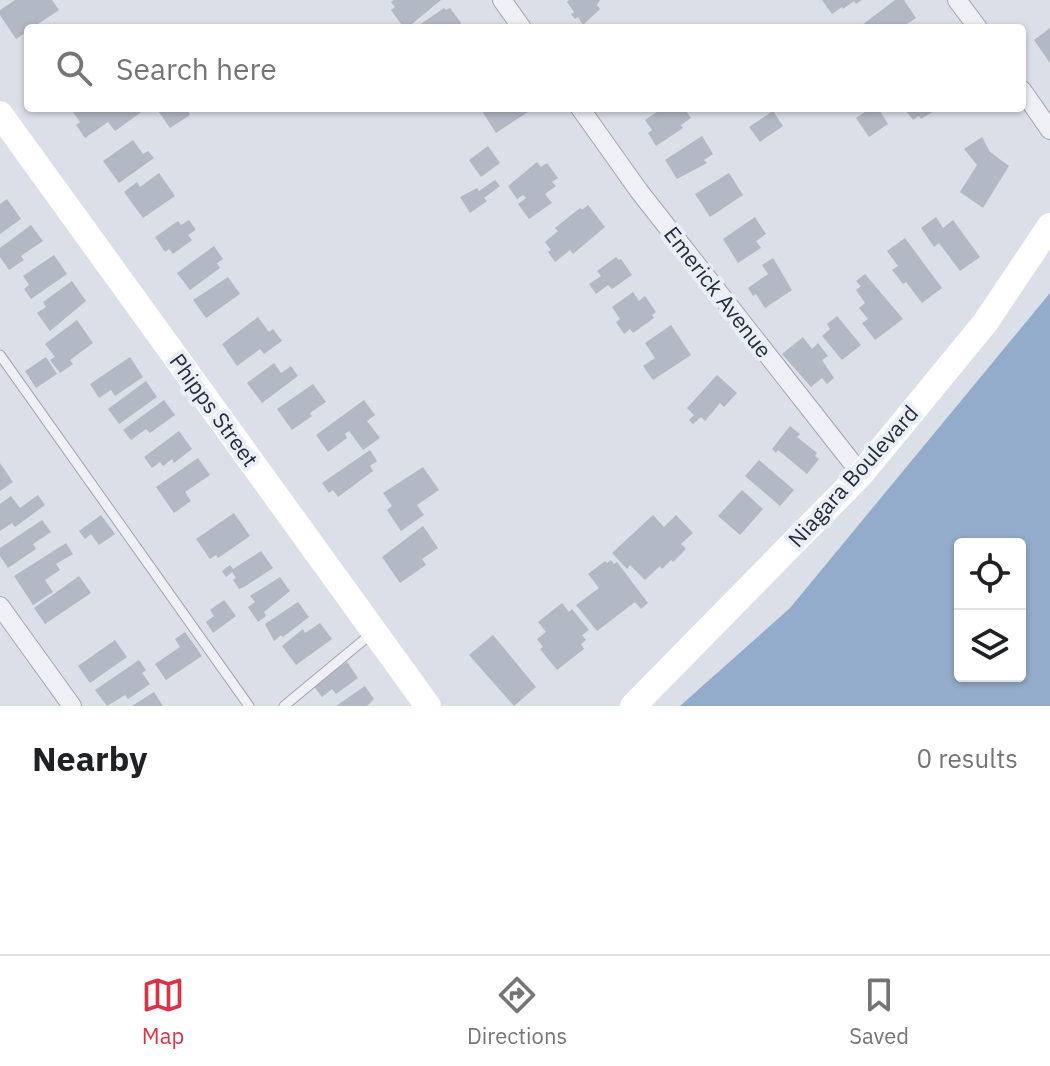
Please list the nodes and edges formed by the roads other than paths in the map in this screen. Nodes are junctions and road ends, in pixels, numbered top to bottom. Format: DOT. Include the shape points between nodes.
graph roads {
  1 [pos="502,0"];
  2 [pos="957,0"];
  3 [pos="519,24"];
  4 [pos="975,24"];
  5 [pos="1026,96"];
  6 [pos="583,112"];
  7 [pos="0,114"];
  8 [pos="1050,130"];
  9 [pos="1050,226"];
  10 [pos="0,355"];
  11 [pos="861,474"];
  12 [pos="0,606"];
  13 [pos="374,632"];
  14 [pos="72,706"];
  15 [pos="249,706"];
  16 [pos="284,706"];
  17 [pos="428,706"];
  18 [pos="633,706"];
  1 -- 3 [label="street"];
  2 -- 4 [label="street"];
  5 -- 8 [label="street"];
  6 -- 11 [label="street, Emerick Avenue"];
  7 -- 13 [label="main road, Phipps Street"];
  9 -- 11 [label="main road, Niagara Boulevard" via="985,323"];
  10 -- 15 [label="lane"];
  11 -- 18 [label="main road, Niagara Boulevard"];
  12 -- 14 [label="street"];
  13 -- 16 [label="lane"];
  13 -- 17 [label="main road, Phipps Street"];
}
